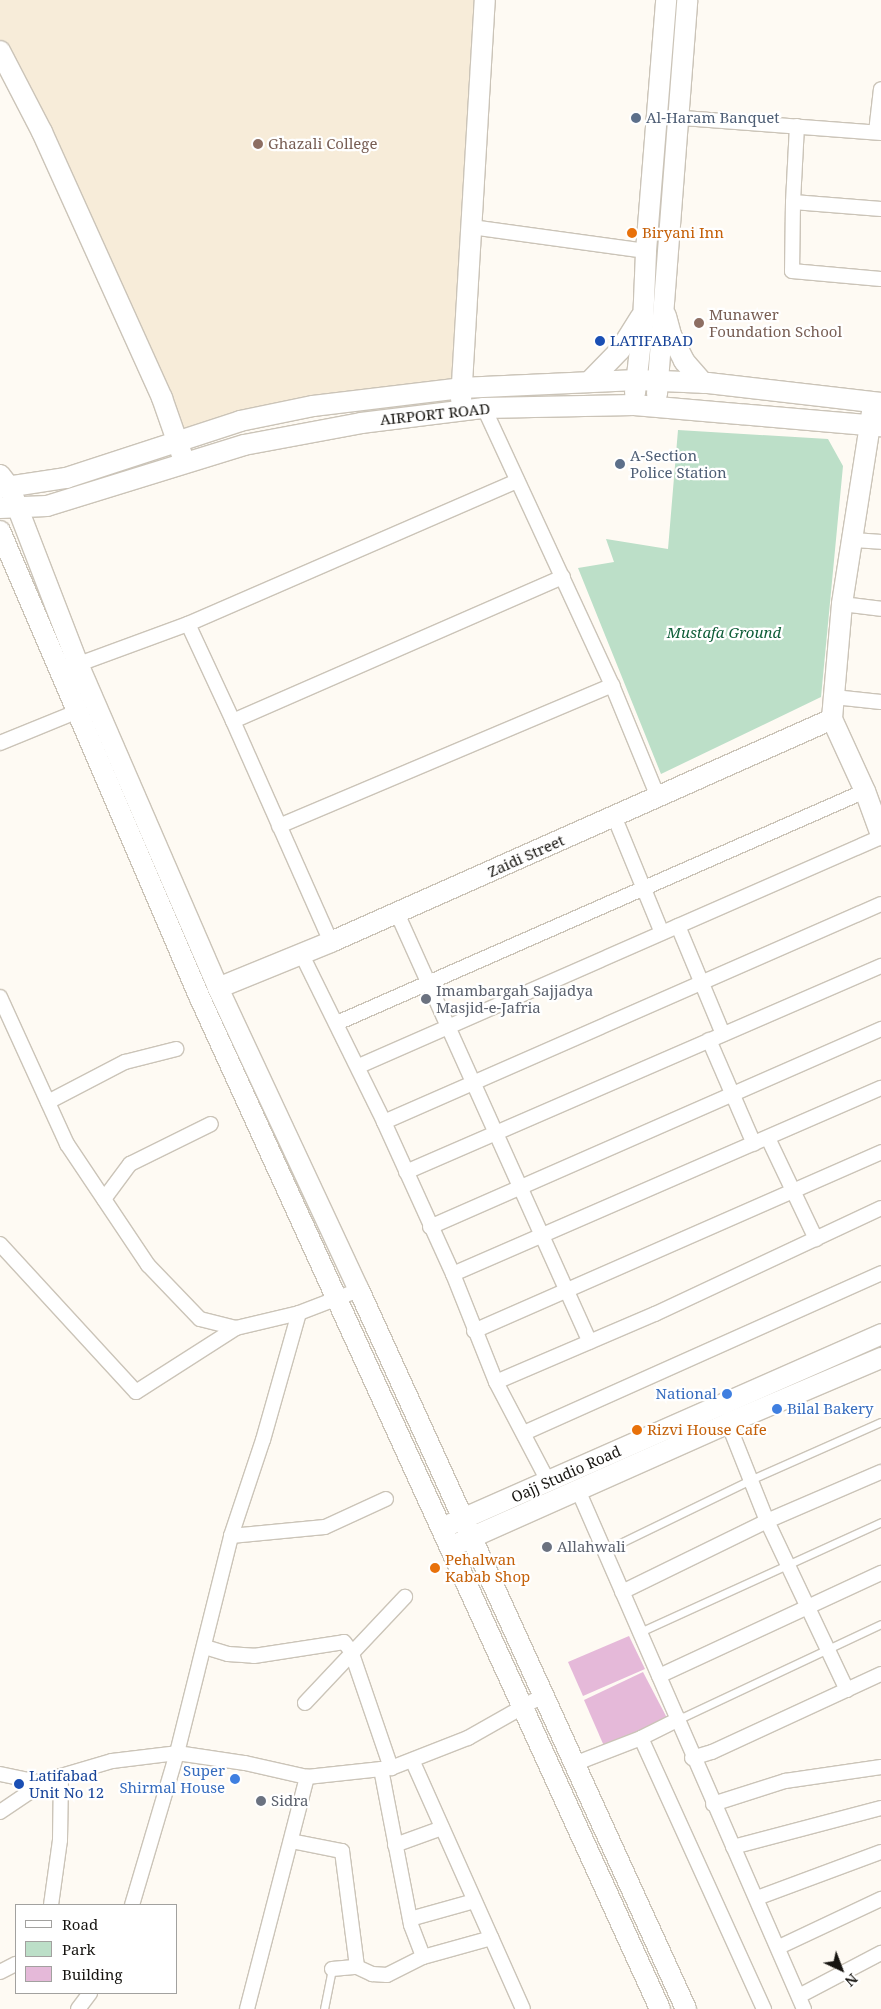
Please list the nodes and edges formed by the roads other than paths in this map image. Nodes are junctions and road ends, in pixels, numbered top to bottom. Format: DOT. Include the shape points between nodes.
graph roads {
  1 [pos="485,0"];
  2 [pos="666,0"];
  3 [pos="687,0"];
  4 [pos="0,51"];
  5 [pos="881,89"];
  6 [pos="676,117"];
  7 [pos="655,118"];
  8 [pos="797,126"];
  9 [pos="878,132"];
  10 [pos="793,202"];
  11 [pos="881,209"];
  12 [pos="471,227"];
  13 [pos="646,252"];
  14 [pos="881,279"];
  15 [pos="663,307"];
  16 [pos="644,313"];
  17 [pos="637,380"];
  18 [pos="590,381"];
  19 [pos="658,381"];
  20 [pos="703,383"];
  21 [pos="461,388"];
  22 [pos="877,402"];
  23 [pos="634,405"];
  24 [pos="656,406"];
  25 [pos="484,408"];
  26 [pos="461,410"];
  27 [pos="876,426"];
  28 [pos="177,442"];
  29 [pos="185,464"];
  30 [pos="517,481"];
  31 [pos="3,484"];
  32 [pos="9,508"];
  33 [pos="0,531"];
  34 [pos="854,540"];
  35 [pos="881,542"];
  36 [pos="562,577"];
  37 [pos="842,604"];
  38 [pos="881,609"];
  39 [pos="188,624"];
  40 [pos="78,664"];
  41 [pos="58,672"];
  42 [pos="612,685"];
  43 [pos="834,697"];
  44 [pos="881,702"];
  45 [pos="76,712"];
  46 [pos="832,720"];
  47 [pos="233,721"];
  48 [pos="0,743"];
  49 [pos="865,791"];
  50 [pos="658,797"];
  51 [pos="614,816"];
  52 [pos="279,826"];
  53 [pos="881,836"];
  54 [pos="644,888"];
  55 [pos="881,904"];
  56 [pos="397,913"];
  57 [pos="678,926"];
  58 [pos="662,933"];
  59 [pos="331,942"];
  60 [pos="301,953"];
  61 [pos="881,966"];
  62 [pos="428,983"];
  63 [pos="702,983"];
  64 [pos="218,988"];
  65 [pos="0,997"];
  66 [pos="337,1023"];
  67 [pos="448,1027"];
  68 [pos="881,1029"];
  69 [pos="723,1034"];
  70 [pos="709,1040"];
  71 [pos="176,1049"];
  72 [pos="359,1066"];
  73 [pos="473,1083"];
  74 [pos="881,1088"];
  75 [pos="732,1094"];
  76 [pos="48,1102"];
  77 [pos="384,1122"];
  78 [pos="211,1124"];
  79 [pos="496,1133"];
  80 [pos="768,1138"];
  81 [pos="754,1144"];
  82 [pos="881,1152"];
  83 [pos="406,1172"];
  84 [pos="520,1188"];
  85 [pos="793,1191"];
  86 [pos="104,1199"];
  87 [pos="881,1208"];
  88 [pos="430,1227"];
  89 [pos="542,1237"];
  90 [pos="816,1239"];
  91 [pos="0,1244"];
  92 [pos="881,1273"];
  93 [pos="453,1274"];
  94 [pos="359,1290"];
  95 [pos="567,1290"];
  96 [pos="339,1298"];
  97 [pos="299,1313"];
  98 [pos="236,1328"];
  99 [pos="474,1331"];
  100 [pos="881,1334"];
  101 [pos="590,1342"];
  102 [pos="881,1358"];
  103 [pos="496,1382"];
  104 [pos="728,1422"];
  105 [pos="881,1422"];
  106 [pos="524,1433"];
  107 [pos="881,1472"];
  108 [pos="750,1480"];
  109 [pos="548,1481"];
  110 [pos="578,1490"];
  111 [pos="386,1499"];
  112 [pos="462,1520"];
  113 [pos="767,1521"];
  114 [pos="881,1522"];
  115 [pos="442,1528"];
  116 [pos="232,1536"];
  117 [pos="470,1538"];
  118 [pos="451,1547"];
  119 [pos="604,1552"];
  120 [pos="788,1566"];
  121 [pos="881,1573"];
  122 [pos="622,1592"];
  123 [pos="405,1597"];
  124 [pos="807,1609"];
  125 [pos="881,1624"];
  126 [pos="640,1632"];
  127 [pos="205,1647"];
  128 [pos="827,1647"];
  129 [pos="351,1651"];
  130 [pos="881,1674"];
  131 [pos="659,1676"];
  132 [pos="847,1690"];
  133 [pos="542,1696"];
  134 [pos="305,1703"];
  135 [pos="524,1707"];
  136 [pos="679,1719"];
  137 [pos="641,1738"];
  138 [pos="177,1753"];
  139 [pos="692,1758"];
  140 [pos="412,1762"];
  141 [pos="574,1764"];
  142 [pos="881,1767"];
  143 [pos="386,1769"];
  144 [pos="0,1774"];
  145 [pos="60,1776"];
  146 [pos="307,1777"];
  147 [pos="43,1783"];
  148 [pos="714,1804"];
  149 [pos="881,1808"];
  150 [pos="0,1812"];
  151 [pos="442,1828"];
  152 [pos="291,1842"];
  153 [pos="395,1845"];
  154 [pos="733,1846"];
  155 [pos="881,1852"];
  156 [pos="757,1898"];
  157 [pos="881,1899"];
  158 [pos="474,1901"];
  159 [pos="51,1904"];
  160 [pos="132,1904"];
  161 [pos="410,1919"];
  162 [pos="491,1938"];
  163 [pos="779,1947"];
  164 [pos="881,1953"];
  165 [pos="423,1957"];
  166 [pos="15,1964"];
  167 [pos="358,1966"];
  168 [pos="332,1969"];
  169 [pos="0,1972"];
  170 [pos="89,1994"];
  171 [pos="802,2003"];
  172 [pos="78,2009"];
  173 [pos="247,2009"];
  174 [pos="324,2009"];
  175 [pos="523,2009"];
  176 [pos="660,2009"];
  177 [pos="686,2009"];
  178 [pos="764,2009"];
  1 -- 12 [label="main road"];
  2 -- 7 [label="main road"];
  3 -- 6 [label="main road"];
  4 -- 28 [label="main road" via="42,132 158,389"];
  5 -- 9 [label="street"];
  6 -- 7 [label="street"];
  6 -- 8 [label="street"];
  6 -- 15 [label="main road"];
  7 -- 13 [label="main road"];
  8 -- 9 [label="street"];
  8 -- 10 [label="street"];
  10 -- 11 [label="street"];
  10 -- 14 [label="street" via="792,271"];
  12 -- 13 [label="street"];
  12 -- 21 [label="main road"];
  13 -- 16 [label="main road"];
  15 -- 19 [label="main road"];
  15 -- 20 [label="main road" via="671,335 684,361"];
  16 -- 17 [label="main road"];
  16 -- 18 [label="main road" via="620,350"];
  17 -- 18 [label="main road"];
  17 -- 19 [label="main road"];
  17 -- 23 [label="main road"];
  18 -- 21 [label="main road"];
  19 -- 20 [label="main road"];
  19 -- 24 [label="main road"];
  20 -- 22 [label="main road"];
  21 -- 26 [label="main road"];
  21 -- 28 [label="main road" via="313,406 240,421"];
  22 -- 27 [label="main road"];
  23 -- 24 [label="main road, AIRPORT ROAD"];
  23 -- 25 [label="main road, AIRPORT ROAD"];
  24 -- 27 [label="main road, AIRPORT ROAD"];
  25 -- 26 [label="main road, AIRPORT ROAD"];
  25 -- 30 [label="street"];
  26 -- 29 [label="main road, AIRPORT ROAD" via="361,422 244,445"];
  27 -- 34 [label="main road"];
  28 -- 29 [label="main road"];
  28 -- 31 [label="main road" via="66,478"];
  29 -- 32 [label="main road, AIRPORT ROAD" via="47,506"];
  30 -- 36 [label="street"];
  30 -- 39 [label="street"];
  31 -- 32 [label="main road"];
  32 -- 40 [label="main road"];
  33 -- 41 [label="main road"];
  34 -- 35 [label="street"];
  34 -- 37 [label="main road"];
  36 -- 42 [label="street"];
  36 -- 47 [label="street"];
  37 -- 38 [label="street"];
  37 -- 43 [label="main road"];
  39 -- 40 [label="street"];
  39 -- 47 [label="street"];
  40 -- 41 [label="street"];
  40 -- 64 [label="main road"];
  41 -- 45 [label="main road"];
  42 -- 50 [label="street"];
  42 -- 52 [label="street"];
  43 -- 44 [label="street"];
  43 -- 46 [label="main road"];
  45 -- 48 [label="street"];
  45 -- 96 [label="main road" via="199,996"];
  46 -- 49 [label="main road"];
  46 -- 50 [label="main road, Zaidi Street"];
  47 -- 52 [label="street"];
  49 -- 53 [label="main road"];
  49 -- 54 [label="street"];
  50 -- 51 [label="main road, Zaidi Street"];
  51 -- 54 [label="street"];
  51 -- 56 [label="main road, Zaidi Street"];
  52 -- 59 [label="street"];
  53 -- 57 [label="street"];
  54 -- 58 [label="street"];
  54 -- 62 [label="street"];
  55 -- 63 [label="street"];
  56 -- 59 [label="main road, Zaidi Street"];
  56 -- 62 [label="street"];
  57 -- 58 [label="street"];
  57 -- 63 [label="street"];
  58 -- 67 [label="street"];
  59 -- 60 [label="main road, Zaidi Street"];
  60 -- 64 [label="main road, Zaidi Street"];
  60 -- 66 [label="street"];
  61 -- 69 [label="street"];
  62 -- 66 [label="street"];
  62 -- 67 [label="street"];
  63 -- 69 [label="street"];
  63 -- 73 [label="street"];
  64 -- 94 [label="main road"];
  65 -- 76 [label="street"];
  66 -- 72 [label="street"];
  67 -- 72 [label="street"];
  67 -- 73 [label="street"];
  68 -- 75 [label="street"];
  69 -- 70 [label="street"];
  70 -- 75 [label="street"];
  70 -- 79 [label="street"];
  71 -- 76 [label="street" via="125,1062"];
  72 -- 77 [label="street"];
  73 -- 77 [label="street"];
  73 -- 79 [label="street"];
  74 -- 80 [label="street"];
  75 -- 81 [label="street"];
  75 -- 84 [label="street"];
  76 -- 86 [label="street" via="67,1144"];
  77 -- 83 [label="street"];
  78 -- 86 [label="street" via="130,1164"];
  79 -- 83 [label="street"];
  79 -- 84 [label="street"];
  80 -- 81 [label="street"];
  80 -- 85 [label="street"];
  81 -- 89 [label="street"];
  82 -- 85 [label="street"];
  83 -- 88 [label="street"];
  84 -- 88 [label="street"];
  84 -- 89 [label="street"];
  85 -- 90 [label="street"];
  85 -- 95 [label="street"];
  86 -- 98 [label="street" via="148,1265 200,1319"];
  87 -- 90 [label="street"];
  88 -- 93 [label="street"];
  89 -- 93 [label="street"];
  89 -- 95 [label="street"];
  90 -- 101 [label="street"];
  91 -- 98 [label="street" via="136,1392"];
  92 -- 106 [label="street"];
  93 -- 99 [label="street"];
  94 -- 96 [label="street"];
  94 -- 112 [label="main road"];
  95 -- 99 [label="street"];
  95 -- 101 [label="street"];
  96 -- 97 [label="street"];
  96 -- 115 [label="main road"];
  97 -- 98 [label="street"];
  97 -- 116 [label="street"];
  99 -- 103 [label="street"];
  100 -- 109 [label="main road, Oajj Studio Road"];
  101 -- 103 [label="street"];
  102 -- 104 [label="main road, Oajj Studio Road"];
  103 -- 106 [label="street"];
  104 -- 108 [label="street"];
  104 -- 110 [label="main road, Oajj Studio Road"];
  105 -- 108 [label="lane"];
  106 -- 109 [label="street"];
  107 -- 113 [label="street"];
  108 -- 113 [label="street"];
  108 -- 119 [label="lane"];
  109 -- 112 [label="main road, Oajj Studio Road"];
  110 -- 117 [label="main road, Oajj Studio Road"];
  110 -- 119 [label="street"];
  111 -- 116 [label="street" via="325,1527"];
  112 -- 115 [label="main road, Oajj Studio Road"];
  112 -- 117 [label="main road"];
  113 -- 120 [label="street"];
  113 -- 122 [label="street"];
  114 -- 120 [label="lane"];
  115 -- 118 [label="main road"];
  116 -- 127 [label="street"];
  117 -- 118 [label="main road, Oajj Studio Road"];
  117 -- 133 [label="main road"];
  118 -- 135 [label="main road"];
  119 -- 122 [label="street"];
  120 -- 124 [label="street"];
  120 -- 126 [label="lane"];
  121 -- 124 [label="street"];
  122 -- 126 [label="street"];
  123 -- 129 [label="street"];
  124 -- 128 [label="street"];
  124 -- 131 [label="street"];
  125 -- 128 [label="lane"];
  126 -- 131 [label="street"];
  127 -- 129 [label="street" via="228,1654 254,1656 344,1642"];
  127 -- 138 [label="street"];
  128 -- 132 [label="street"];
  128 -- 136 [label="lane"];
  129 -- 134 [label="street"];
  129 -- 143 [label="street"];
  130 -- 132 [label="street"];
  131 -- 136 [label="street"];
  132 -- 139 [label="street" via="712,1752"];
  133 -- 135 [label="street"];
  133 -- 141 [label="main road"];
  135 -- 140 [label="street" via="468,1738"];
  135 -- 176 [label="main road"];
  136 -- 137 [label="street"];
  136 -- 139 [label="street"];
  137 -- 141 [label="street"];
  137 -- 178 [label="street"];
  138 -- 145 [label="street" via="112,1761"];
  138 -- 146 [label="street" via="246,1763"];
  138 -- 160 [label="street"];
  139 -- 148 [label="street"];
  140 -- 143 [label="street"];
  140 -- 151 [label="street"];
  141 -- 177 [label="main road"];
  142 -- 148 [label="street" via="785,1781"];
  143 -- 146 [label="street"];
  143 -- 153 [label="street"];
  144 -- 147 [label="street"];
  145 -- 147 [label="street"];
  145 -- 159 [label="street" via="60,1840"];
  146 -- 152 [label="street"];
  147 -- 150 [label="street"];
  148 -- 154 [label="street"];
  149 -- 154 [label="street"];
  151 -- 153 [label="street"];
  151 -- 158 [label="street"];
  152 -- 167 [label="street" via="342,1851"];
  152 -- 173 [label="street"];
  153 -- 161 [label="street"];
  154 -- 156 [label="street"];
  155 -- 156 [label="street"];
  156 -- 163 [label="street"];
  157 -- 163 [label="street"];
  158 -- 161 [label="street"];
  158 -- 162 [label="street"];
  161 -- 165 [label="street"];
  162 -- 165 [label="street"];
  162 -- 175 [label="street"];
  163 -- 171 [label="street"];
  164 -- 171 [label="street"];
  165 -- 167 [label="street" via="387,1975 372,1974"];
  166 -- 169 [label="street"];
  167 -- 168 [label="street"];
  168 -- 174 [label="lane"];
  170 -- 172 [label="street"];
}
